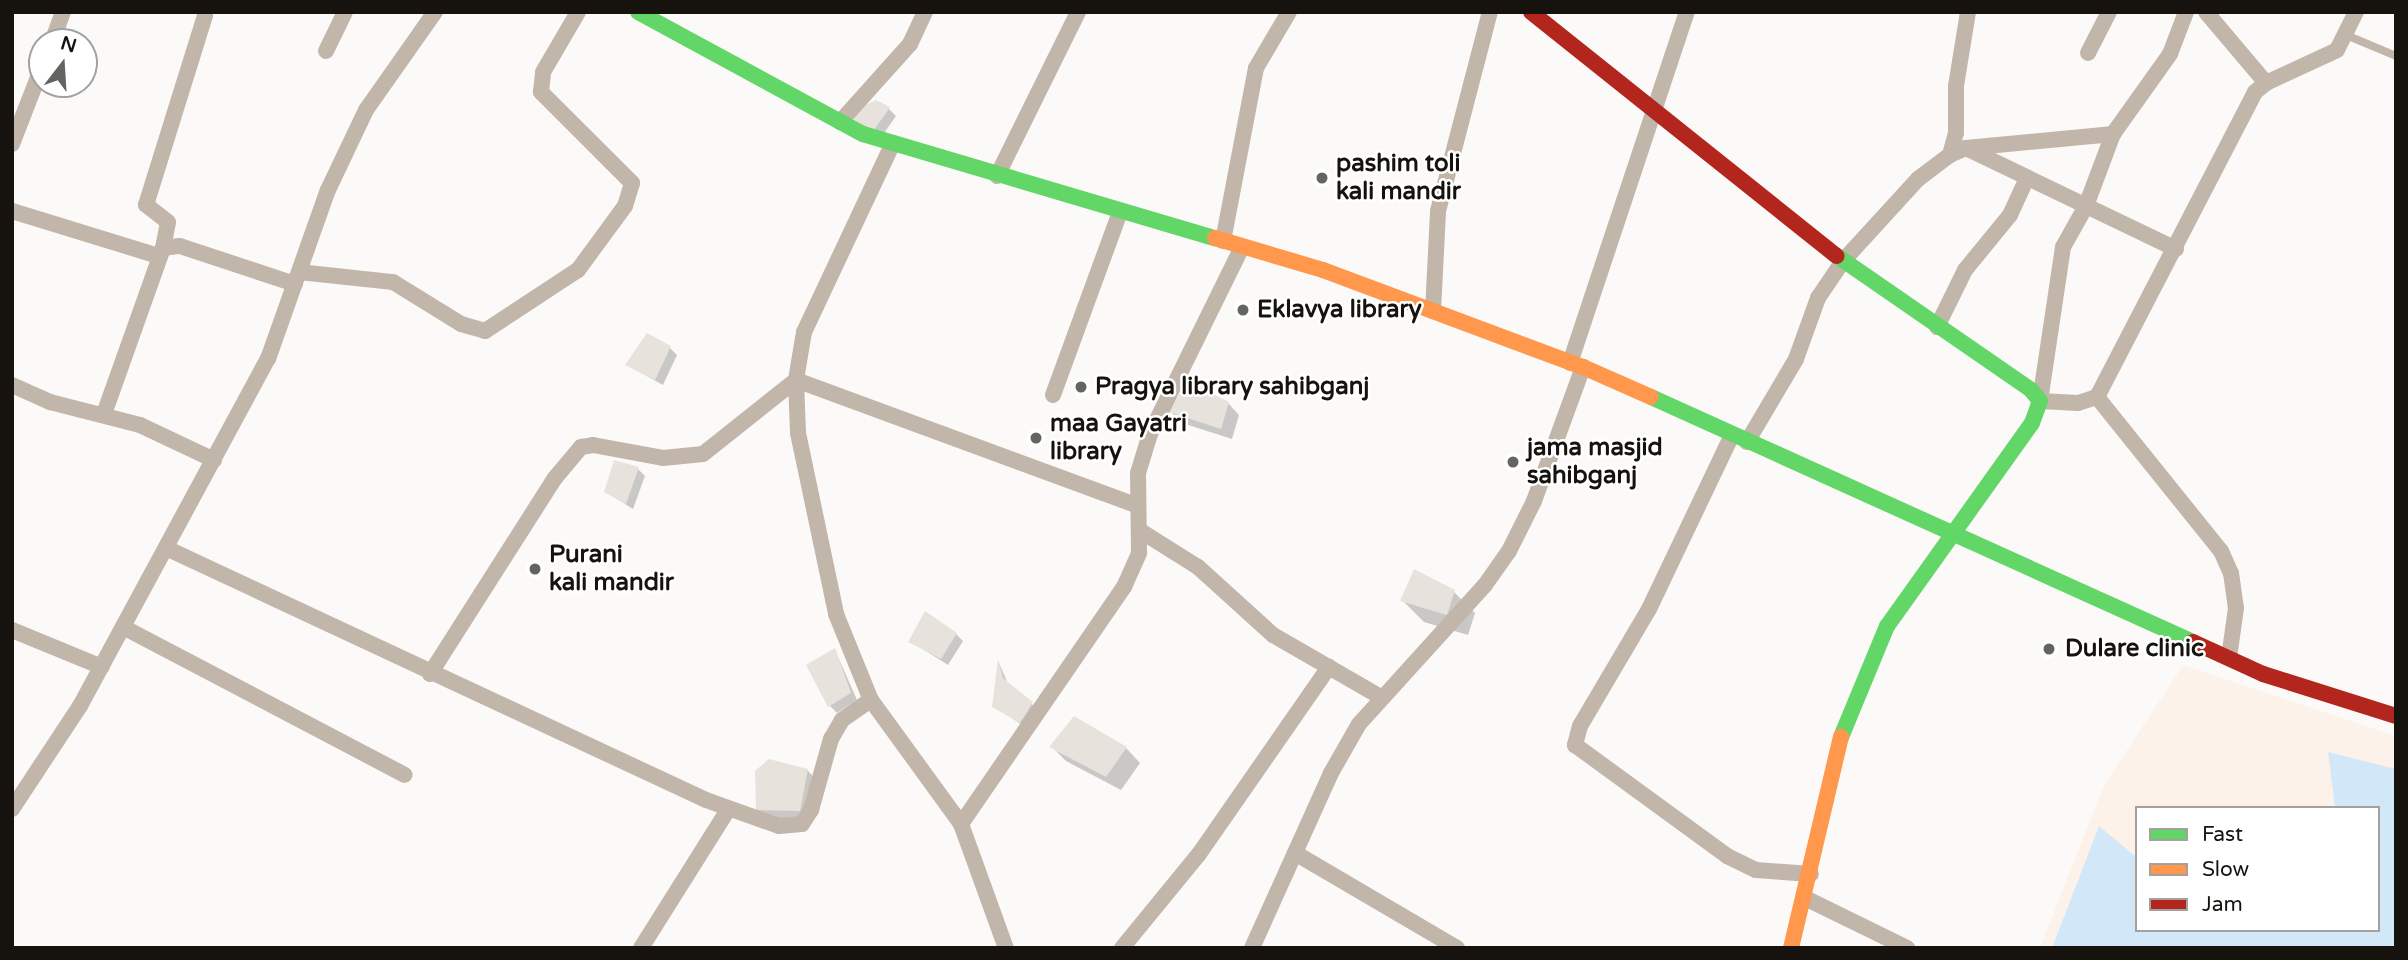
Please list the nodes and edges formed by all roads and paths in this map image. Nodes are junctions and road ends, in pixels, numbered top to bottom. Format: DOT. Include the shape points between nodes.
graph roads {
  1 [pos="345,12"];
  2 [pos="435,12"];
  3 [pos="578,12"];
  4 [pos="638,12"];
  5 [pos="925,12"];
  6 [pos="1078,12"];
  7 [pos="1289,12"];
  8 [pos="1490,12"];
  9 [pos="1531,12"];
  10 [pos="1687,12"];
  11 [pos="1968,12"];
  12 [pos="2109,12"];
  13 [pos="2186,12"];
  14 [pos="2206,12"];
  15 [pos="2356,12"];
  16 [pos="205,15"];
  17 [pos="2346,35"];
  18 [pos="326,51"];
  19 [pos="2088,53"];
  20 [pos="2396,56"];
  21 [pos="2266,83"];
  22 [pos="30,98"];
  23 [pos="1651,108"];
  24 [pos="840,122"];
  25 [pos="2113,134"];
  26 [pos="12,144"];
  27 [pos="893,144"];
  28 [pos="1966,149"];
  29 [pos="1950,155"];
  30 [pos="998,176"];
  31 [pos="2027,178"];
  32 [pos="2086,206"];
  33 [pos="12,211"];
  34 [pos="1120,212"];
  35 [pos="1223,241"];
  36 [pos="1242,247"];
  37 [pos="2176,249"];
  38 [pos="160,252"];
  39 [pos="1843,261"];
  40 [pos="297,278"];
  41 [pos="1433,311"];
  42 [pos="1937,327"];
  43 [pos="1576,365"];
  44 [pos="796,380"];
  45 [pos="12,385"];
  46 [pos="1053,395"];
  47 [pos="2097,397"];
  48 [pos="2040,401"];
  49 [pos="104,414"];
  50 [pos="1740,438"];
  51 [pos="214,460"];
  52 [pos="1138,506"];
  53 [pos="1139,530"];
  54 [pos="1953,534"];
  55 [pos="166,548"];
  56 [pos="123,627"];
  57 [pos="12,629"];
  58 [pos="2229,658"];
  59 [pos="102,667"];
  60 [pos="1329,667"];
  61 [pos="430,674"];
  62 [pos="1381,697"];
  63 [pos="871,700"];
  64 [pos="2396,716"];
  65 [pos="405,775"];
  66 [pos="12,809"];
  67 [pos="728,810"];
  68 [pos="961,824"];
  69 [pos="1295,853"];
  70 [pos="1811,874"];
  71 [pos="1805,898"];
  72 [pos="641,948"];
  73 [pos="1006,948"];
  74 [pos="1122,948"];
  75 [pos="1252,948"];
  76 [pos="1457,948"];
  77 [pos="1791,948"];
  78 [pos="1908,948"];
  1 -- 18 [label="street"];
  2 -- 40 [label="street" via="366,110 328,190"];
  3 -- 40 [label="street" via="543,72 541,92 632,183 625,206 578,270 485,331 461,324 393,282"];
  4 -- 24 [label="main road"];
  5 -- 24 [label="street" via="910,44"];
  6 -- 30 [label="street"];
  7 -- 35 [label="street" via="1256,68"];
  8 -- 41 [label="street" via="1438,211"];
  9 -- 23 [label="main road"];
  10 -- 23 [label="street"];
  11 -- 29 [label="street"];
  12 -- 19 [label="street"];
  13 -- 25 [label="street" via="2171,54"];
  14 -- 21 [label="street"];
  15 -- 17 [label="street"];
  16 -- 38 [label="street" via="146,205 168,222"];
  17 -- 20 [label="lane"];
  17 -- 21 [label="street" via="2325,59"];
  21 -- 37 [label="street" via="2246,109"];
  22 -- 26 [label="street"];
  23 -- 39 [label="main road"];
  23 -- 43 [label="street"];
  24 -- 27 [label="main road"];
  25 -- 28 [label="street"];
  25 -- 32 [label="street"];
  27 -- 30 [label="main road"];
  27 -- 44 [label="street" via="804,332"];
  28 -- 29 [label="street"];
  28 -- 31 [label="street"];
  29 -- 39 [label="street" via="1918,179"];
  30 -- 34 [label="main road"];
  31 -- 32 [label="street"];
  31 -- 42 [label="street" via="2006,221 1965,270"];
  32 -- 37 [label="street"];
  32 -- 48 [label="street" via="2059,263"];
  33 -- 38 [label="street"];
  34 -- 35 [label="main road"];
  34 -- 46 [label="street"];
  35 -- 36 [label="main road"];
  36 -- 41 [label="main road"];
  36 -- 52 [label="street" via="1150,434 1138,473"];
  37 -- 47 [label="street"];
  38 -- 40 [label="street" via="180,246"];
  38 -- 49 [label="street"];
  39 -- 42 [label="main road"];
  39 -- 50 [label="street" via="1818,298 1796,359"];
  40 -- 51 [label="street" via="268,359"];
  41 -- 43 [label="main road"];
  42 -- 48 [label="main road"];
  43 -- 50 [label="main road"];
  43 -- 62 [label="street" via="1534,501 1509,551 1485,584"];
  44 -- 52 [label="street"];
  44 -- 61 [label="street" via="703,454 663,458 593,445 581,447 555,478"];
  44 -- 63 [label="street" via="798,433 836,614"];
  45 -- 49 [label="street" via="51,402"];
  47 -- 48 [label="street" via="2078,403"];
  47 -- 58 [label="street" via="2221,551 2231,573 2236,608"];
  48 -- 54 [label="main road" via="2032,423"];
  49 -- 51 [label="street" via="141,425"];
  50 -- 54 [label="main road"];
  50 -- 70 [label="street" via="1580,726 1575,745 1727,856 1756,870"];
  51 -- 55 [label="street"];
  52 -- 53 [label="street"];
  53 -- 60 [label="street" via="1198,567 1273,635"];
  53 -- 68 [label="street" via="1139,553 1111,608"];
  54 -- 58 [label="main road"];
  54 -- 70 [label="main road" via="1887,626 1864,673 1845,722"];
  55 -- 56 [label="street"];
  55 -- 61 [label="street"];
  56 -- 59 [label="street"];
  56 -- 65 [label="street"];
  57 -- 59 [label="street"];
  58 -- 64 [label="main road"];
  59 -- 66 [label="street"];
  60 -- 62 [label="street"];
  60 -- 74 [label="street" via="1199,854"];
  61 -- 67 [label="street"];
  62 -- 69 [label="street" via="1359,724 1331,773"];
  63 -- 67 [label="street" via="842,720 831,739 811,810 802,824 779,826"];
  63 -- 68 [label="street"];
  67 -- 72 [label="street"];
  68 -- 73 [label="street"];
  69 -- 75 [label="street"];
  69 -- 76 [label="street"];
  70 -- 71 [label="main road"];
  71 -- 77 [label="main road"];
  71 -- 78 [label="street"];
}
